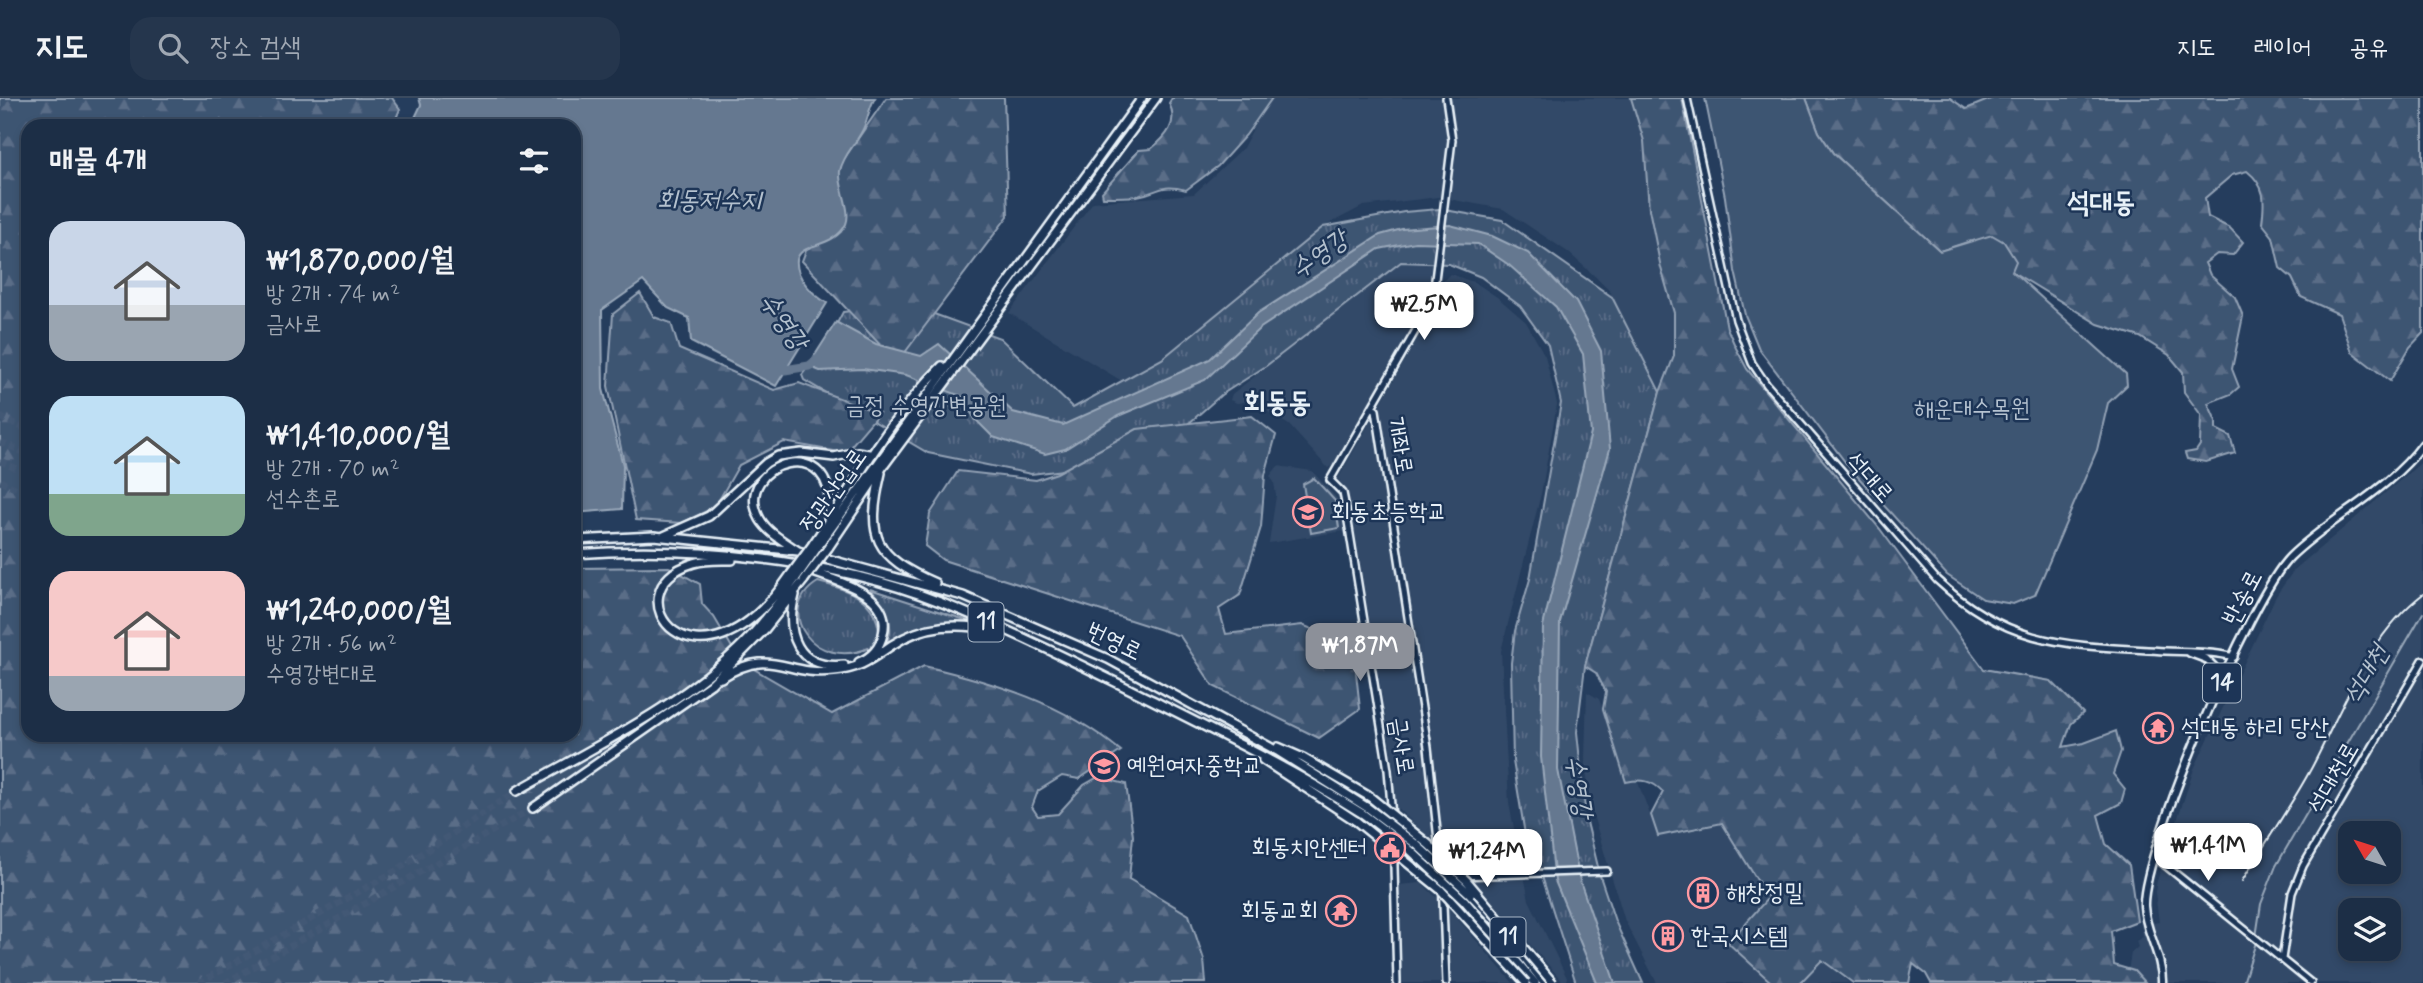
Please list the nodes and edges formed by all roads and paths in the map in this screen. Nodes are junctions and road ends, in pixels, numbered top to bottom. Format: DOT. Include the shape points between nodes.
graph roads {
  1 [pos="1142,98"];
  2 [pos="1156,98"];
  3 [pos="1446,98"];
  4 [pos="1687,98"];
  5 [pos="960,349"];
  6 [pos="1372,407"];
  7 [pos="2423,444"];
  8 [pos="869,454"];
  9 [pos="879,466"];
  10 [pos="827,524"];
  11 [pos="662,537"];
  12 [pos="581,540"];
  13 [pos="820,546"];
  14 [pos="798,551"];
  15 [pos="581,554"];
  16 [pos="752,558"];
  17 [pos="796,566"];
  18 [pos="797,578"];
  19 [pos="796,589"];
  20 [pos="963,596"];
  21 [pos="776,597"];
  22 [pos="1010,633"];
  23 [pos="736,651"];
  24 [pos="2190,653"];
  25 [pos="2234,657"];
  26 [pos="2423,660"];
  27 [pos="711,684"];
  28 [pos="2215,699"];
  29 [pos="1242,732"];
  30 [pos="1236,742"];
  31 [pos="517,791"];
  32 [pos="533,808"];
  33 [pos="1365,811"];
  34 [pos="2155,857"];
  35 [pos="1607,871"];
  36 [pos="1441,876"];
  37 [pos="1458,876"];
  38 [pos="1467,897"];
  39 [pos="1443,899"];
  40 [pos="2282,959"];
  41 [pos="1397,983"];
  42 [pos="1446,983"];
  43 [pos="1526,983"];
  44 [pos="1535,983"];
  45 [pos="1544,983"];
  46 [pos="1553,983"];
  47 [pos="2162,983"];
  48 [pos="2311,983"];
  1 -- 5 [label="highway, 정관산업로"];
  2 -- 9 [label="highway" via="1030,272"];
  3 -- 6 [label="main road, 개좌로" via="1452,141 1438,265 1424,315"];
  4 -- 24 [label="main road, 석대로" via="1736,320 1752,363 1919,562 1968,608 2019,634 2055,643"];
  5 -- 8 [label="highway" via="923,385"];
  5 -- 9 [label="highway, 정관산업로"];
  6 -- 36 [label="main road, 개좌로" via="1415,653"];
  6 -- 41 [label="main road, 금사로" via="1330,480 1343,493 1388,770"];
  7 -- 25 [label="main road, 반송로 / 14" via="2280,569"];
  8 -- 10 [label="highway"];
  8 -- 11 [label="highway" via="778,456 709,516"];
  9 -- 13 [label="highway"];
  9 -- 20 [label="highway" via="873,517 888,555 902,568"];
  10 -- 13 [label="highway"];
  10 -- 14 [label="highway" via="829,486 813,467 789,462 767,473 756,495 760,519"];
  11 -- 12 [label="highway, 번영로 / 11"];
  11 -- 14 [label="highway, 번영로 / 11"];
  13 -- 18 [label="highway, bridge"];
  13 -- 18 [label="highway, bridge"];
  14 -- 20 [label="highway, 번영로 / 11"];
  15 -- 16 [label="highway, 번영로 / 11" via="644,551"];
  16 -- 17 [label="highway, 번영로 / 11"];
  16 -- 21 [label="highway" via="696,562 672,574 659,598 665,626 688,639 734,633"];
  17 -- 19 [label="highway" via="850,586 875,601 884,628 880,646 853,665 813,660 791,635"];
  17 -- 22 [label="highway, 번영로 / 11" via="903,590"];
  18 -- 19 [label="highway"];
  18 -- 21 [label="highway"];
  18 -- 23 [label="highway"];
  19 -- 27 [label="highway" via="765,629"];
  20 -- 29 [label="highway, 번영로 / 11" via="1108,659"];
  21 -- 23 [label="highway"];
  22 -- 27 [label="highway" via="958,624 935,626 914,632 852,669 816,672 769,661 752,662"];
  22 -- 30 [label="highway, 번영로 / 11"];
  23 -- 31 [label="highway" via="656,712"];
  24 -- 25 [label="main road, 석대로"];
  24 -- 28 [label="main road" via="2214,667"];
  25 -- 28 [label="main road, 반송로 / 14"];
  26 -- 40 [label="main road, 석대천로" via="2303,866 2292,893"];
  27 -- 32 [label="highway"];
  28 -- 34 [label="main road, 반송로 / 14" via="2187,761"];
  29 -- 33 [label="highway, 번영로 / 11"];
  29 -- 46 [label="highway, bridge" via="1303,758 1370,797 1467,881"];
  30 -- 33 [label="highway, 번영로 / 11"];
  30 -- 43 [label="highway, bridge" via="1356,821 1440,889"];
  33 -- 38 [label="highway, 번영로 / 11, bridge" via="1417,845"];
  34 -- 40 [label="main road"];
  34 -- 47 [label="main road, 반송로 / 14" via="2146,881 2144,908"];
  35 -- 37 [label="main road"];
  36 -- 37 [label="main road"];
  36 -- 39 [label="main road, 개좌로"];
  37 -- 39 [label="main road"];
  38 -- 44 [label="highway, 번영로 / 11"];
  38 -- 45 [label="highway, 번영로 / 11" via="1496,921"];
  39 -- 42 [label="main road, 개좌로"];
  40 -- 48 [label="main road"];
}
